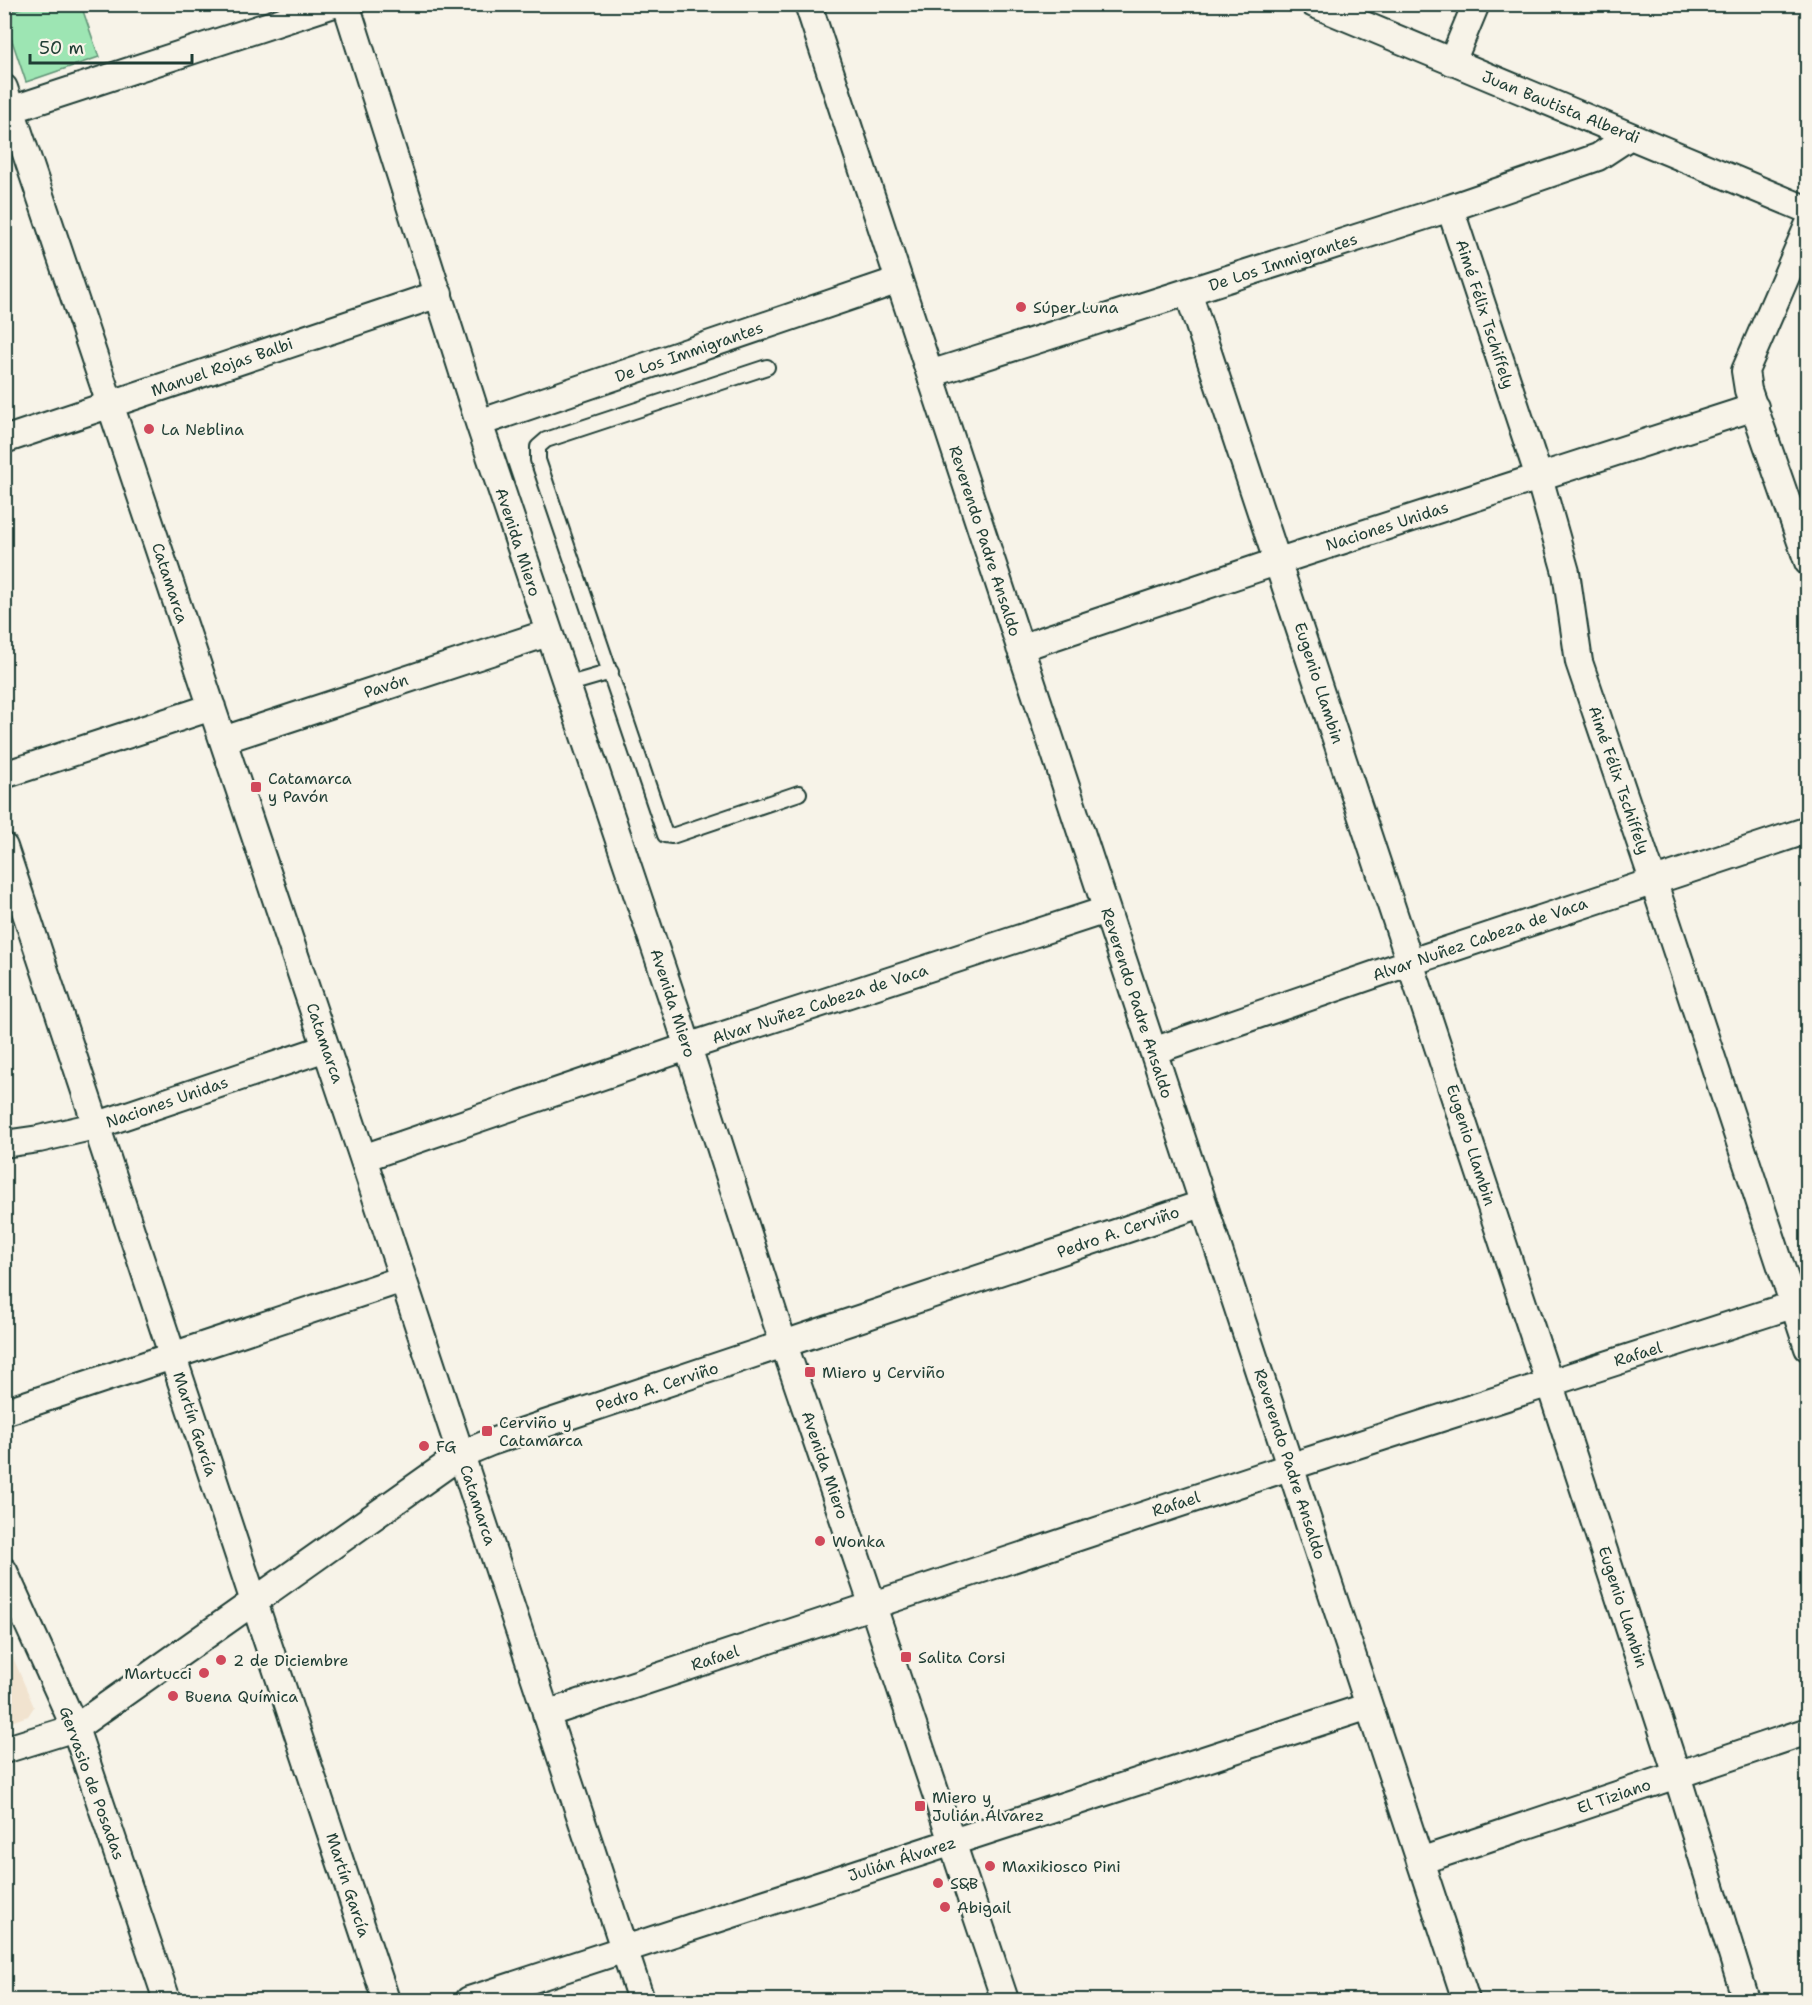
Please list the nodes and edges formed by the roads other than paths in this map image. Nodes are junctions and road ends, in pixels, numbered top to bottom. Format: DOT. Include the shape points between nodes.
graph roads {
  1 [pos="334,4"];
  2 [pos="346,4"];
  3 [pos="808,4"];
  4 [pos="1314,4"];
  5 [pos="1476,4"];
  6 [pos="1452,62"];
  7 [pos="7,103"];
  8 [pos="1630,136"];
  9 [pos="1450,208"];
  10 [pos="1808,210"];
  11 [pos="1808,226"];
  12 [pos="898,280"];
  13 [pos="1188,292"];
  14 [pos="439,294"];
  15 [pos="767,367"];
  16 [pos="930,374"];
  17 [pos="111,404"];
  18 [pos="1755,407"];
  19 [pos="479,423"];
  20 [pos="4,440"];
  21 [pos="1539,477"];
  22 [pos="1279,561"];
  23 [pos="1808,562"];
  24 [pos="548,633"];
  25 [pos="1020,648"];
  26 [pos="611,672"];
  27 [pos="566,685"];
  28 [pos="212,707"];
  29 [pos="223,740"];
  30 [pos="4,775"];
  31 [pos="799,793"];
  32 [pos="1808,830"];
  33 [pos="4,847"];
  34 [pos="1653,880"];
  35 [pos="1106,910"];
  36 [pos="1411,962"];
  37 [pos="687,1047"];
  38 [pos="326,1048"];
  39 [pos="1153,1051"];
  40 [pos="95,1126"];
  41 [pos="4,1144"];
  42 [pos="363,1158"];
  43 [pos="1202,1204"];
  44 [pos="403,1279"];
  45 [pos="1800,1302"];
  46 [pos="784,1345"];
  47 [pos="1808,1348"];
  48 [pos="173,1357"];
  49 [pos="1549,1382"];
  50 [pos="4,1412"];
  51 [pos="462,1454"];
  52 [pos="1292,1466"];
  53 [pos="4,1571"];
  54 [pos="254,1601"];
  55 [pos="873,1605"];
  56 [pos="1369,1706"];
  57 [pos="546,1714"];
  58 [pos="75,1728"];
  59 [pos="1808,1731"];
  60 [pos="4,1750"];
  61 [pos="1677,1774"];
  62 [pos="952,1843"];
  63 [pos="1420,1861"];
  64 [pos="624,1950"];
  65 [pos="167,2001"];
  66 [pos="386,2001"];
  67 [pos="469,2001"];
  68 [pos="640,2001"];
  69 [pos="1005,2001"];
  70 [pos="1466,2001"];
  71 [pos="1746,2001"];
  1 -- 7 [label="street"];
  2 -- 14 [label="street, Avenida Miero"];
  3 -- 12 [label="street, Reverendo Padre Ansaldo"];
  4 -- 6 [label="street, Juan Bautista Alberdi"];
  5 -- 6 [label="street"];
  6 -- 8 [label="street, Juan Bautista Alberdi"];
  7 -- 17 [label="street, Catamarca"];
  8 -- 9 [label="street, De Los Immigrantes" via="1598,156"];
  8 -- 10 [label="street, Juan Bautista Alberdi"];
  9 -- 13 [label="street, De Los Immigrantes"];
  9 -- 21 [label="street, Aimé Félix Tschiffely"];
  11 -- 18 [label="street" via="1745,371"];
  12 -- 16 [label="street, Reverendo Padre Ansaldo"];
  12 -- 19 [label="street, De Los Immigrantes"];
  13 -- 16 [label="street, De Los Immigrantes"];
  13 -- 22 [label="street, Eugenio Llambin"];
  14 -- 17 [label="street, Manuel Rojas Balbi"];
  14 -- 19 [label="street, Avenida Miero"];
  15 -- 26 [label="lane" via="546,440 538,447 538,460"];
  16 -- 25 [label="street, Reverendo Padre Ansaldo"];
  17 -- 20 [label="street, Manuel Rojas Balbi"];
  17 -- 28 [label="street, Catamarca"];
  18 -- 21 [label="street, Naciones Unidas"];
  18 -- 23 [label="street"];
  19 -- 24 [label="street, Avenida Miero"];
  21 -- 22 [label="street, Naciones Unidas"];
  21 -- 34 [label="street, Aimé Félix Tschiffely" via="1566,572 1579,662"];
  22 -- 25 [label="street, Naciones Unidas"];
  22 -- 36 [label="street, Eugenio Llambin"];
  24 -- 27 [label="street, Avenida Miero"];
  24 -- 29 [label="street, Pavón"];
  25 -- 35 [label="street, Reverendo Padre Ansaldo"];
  26 -- 27 [label="lane"];
  26 -- 31 [label="lane" via="665,835 672,836"];
  27 -- 37 [label="street, Avenida Miero"];
  28 -- 29 [label="street, Catamarca"];
  28 -- 30 [label="street"];
  29 -- 38 [label="street, Catamarca"];
  32 -- 34 [label="street, Alvar Nuñez Cabeza de Vaca"];
  33 -- 40 [label="street, Martín García"];
  34 -- 36 [label="street, Alvar Nuñez Cabeza de Vaca"];
  34 -- 45 [label="street, Aimé Félix Tschiffely"];
  35 -- 37 [label="street, Alvar Nuñez Cabeza de Vaca"];
  35 -- 39 [label="street, Reverendo Padre Ansaldo"];
  36 -- 39 [label="street, Alvar Nuñez Cabeza de Vaca"];
  36 -- 49 [label="street, Eugenio Llambin"];
  37 -- 42 [label="street, Alvar Nuñez Cabeza de Vaca"];
  37 -- 46 [label="street, Avenida Miero"];
  38 -- 40 [label="street, Naciones Unidas"];
  38 -- 42 [label="street, Catamarca"];
  39 -- 43 [label="street, Reverendo Padre Ansaldo"];
  40 -- 41 [label="street, Naciones Unidas"];
  40 -- 48 [label="street, Martín García"];
  42 -- 44 [label="street, Catamarca"];
  43 -- 46 [label="street, Pedro A. Cerviño"];
  43 -- 52 [label="street, Reverendo Padre Ansaldo"];
  44 -- 48 [label="street"];
  44 -- 51 [label="street, Catamarca"];
  45 -- 47 [label="street, Aimé Félix Tschiffely"];
  45 -- 49 [label="street, Rafael"];
  46 -- 51 [label="street, Pedro A. Cerviño"];
  46 -- 55 [label="street, Avenida Miero"];
  48 -- 50 [label="street"];
  48 -- 54 [label="street, Martín García"];
  49 -- 52 [label="street, Rafael"];
  49 -- 61 [label="street, Eugenio Llambin"];
  51 -- 54 [label="street, Pedro A. Cerviño"];
  51 -- 57 [label="street, Catamarca"];
  52 -- 55 [label="street, Rafael"];
  52 -- 56 [label="street, Reverendo Padre Ansaldo"];
  53 -- 58 [label="street, Gervasio de Posadas"];
  54 -- 58 [label="street, Pedro A. Cerviño"];
  54 -- 66 [label="street, Martín García"];
  55 -- 57 [label="street, Rafael"];
  55 -- 62 [label="street, Avenida Miero"];
  56 -- 62 [label="street, Julián Álvarez"];
  56 -- 63 [label="street, Reverendo Padre Ansaldo"];
  57 -- 64 [label="street, Catamarca"];
  58 -- 60 [label="street, Pedro A. Cerviño"];
  58 -- 65 [label="street, Gervasio de Posadas"];
  59 -- 61 [label="street, El Tiziano"];
  61 -- 63 [label="street, El Tiziano"];
  61 -- 71 [label="street, Eugenio Llambin"];
  62 -- 64 [label="street, Julián Álvarez"];
  62 -- 69 [label="street, Avenida Miero"];
  63 -- 70 [label="street, Reverendo Padre Ansaldo"];
  64 -- 67 [label="street, Julián Álvarez"];
  64 -- 68 [label="street, Catamarca"];
}
